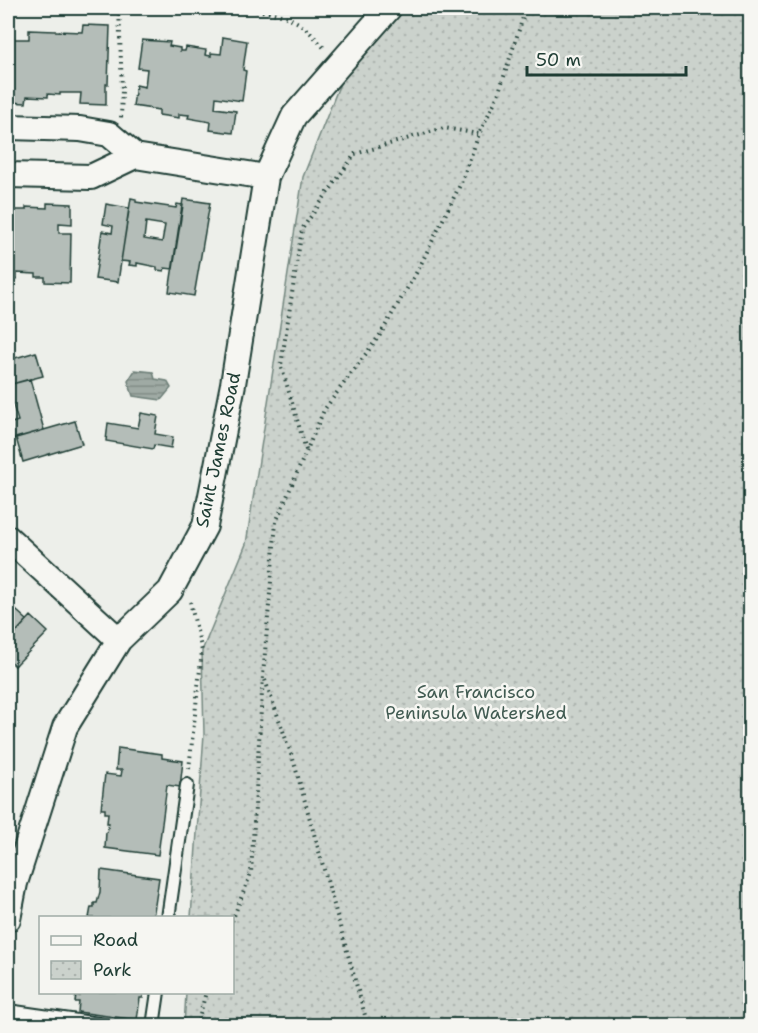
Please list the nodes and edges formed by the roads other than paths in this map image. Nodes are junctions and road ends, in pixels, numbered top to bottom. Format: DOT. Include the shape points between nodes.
graph roads {
  1 [pos="389,8"];
  2 [pos="8,127"];
  3 [pos="128,150"];
  4 [pos="8,175"];
  5 [pos="266,177"];
  6 [pos="8,538"];
  7 [pos="119,640"];
  8 [pos="187,785"];
  9 [pos="11,883"];
  10 [pos="168,916"];
  11 [pos="8,918"];
  12 [pos="158,994"];
  13 [pos="8,1011"];
  14 [pos="112,1026"];
  15 [pos="153,1026"];
  1 -- 5 [label="street, Saint James Road" via="294,116"];
  2 -- 3 [label="street" via="109,134"];
  3 -- 4 [label="street" via="114,168 91,177"];
  3 -- 5 [label="street"];
  5 -- 7 [label="street, Saint James Road" via="233,384 205,526 170,591"];
  6 -- 7 [label="street"];
  7 -- 9 [label="street, Saint James Road" via="65,727"];
  8 -- 10 [label="lane"];
  9 -- 11 [label="street, Saint James Road"];
  12 -- 15 [label="lane"];
  13 -- 14 [label="lane"];
}
